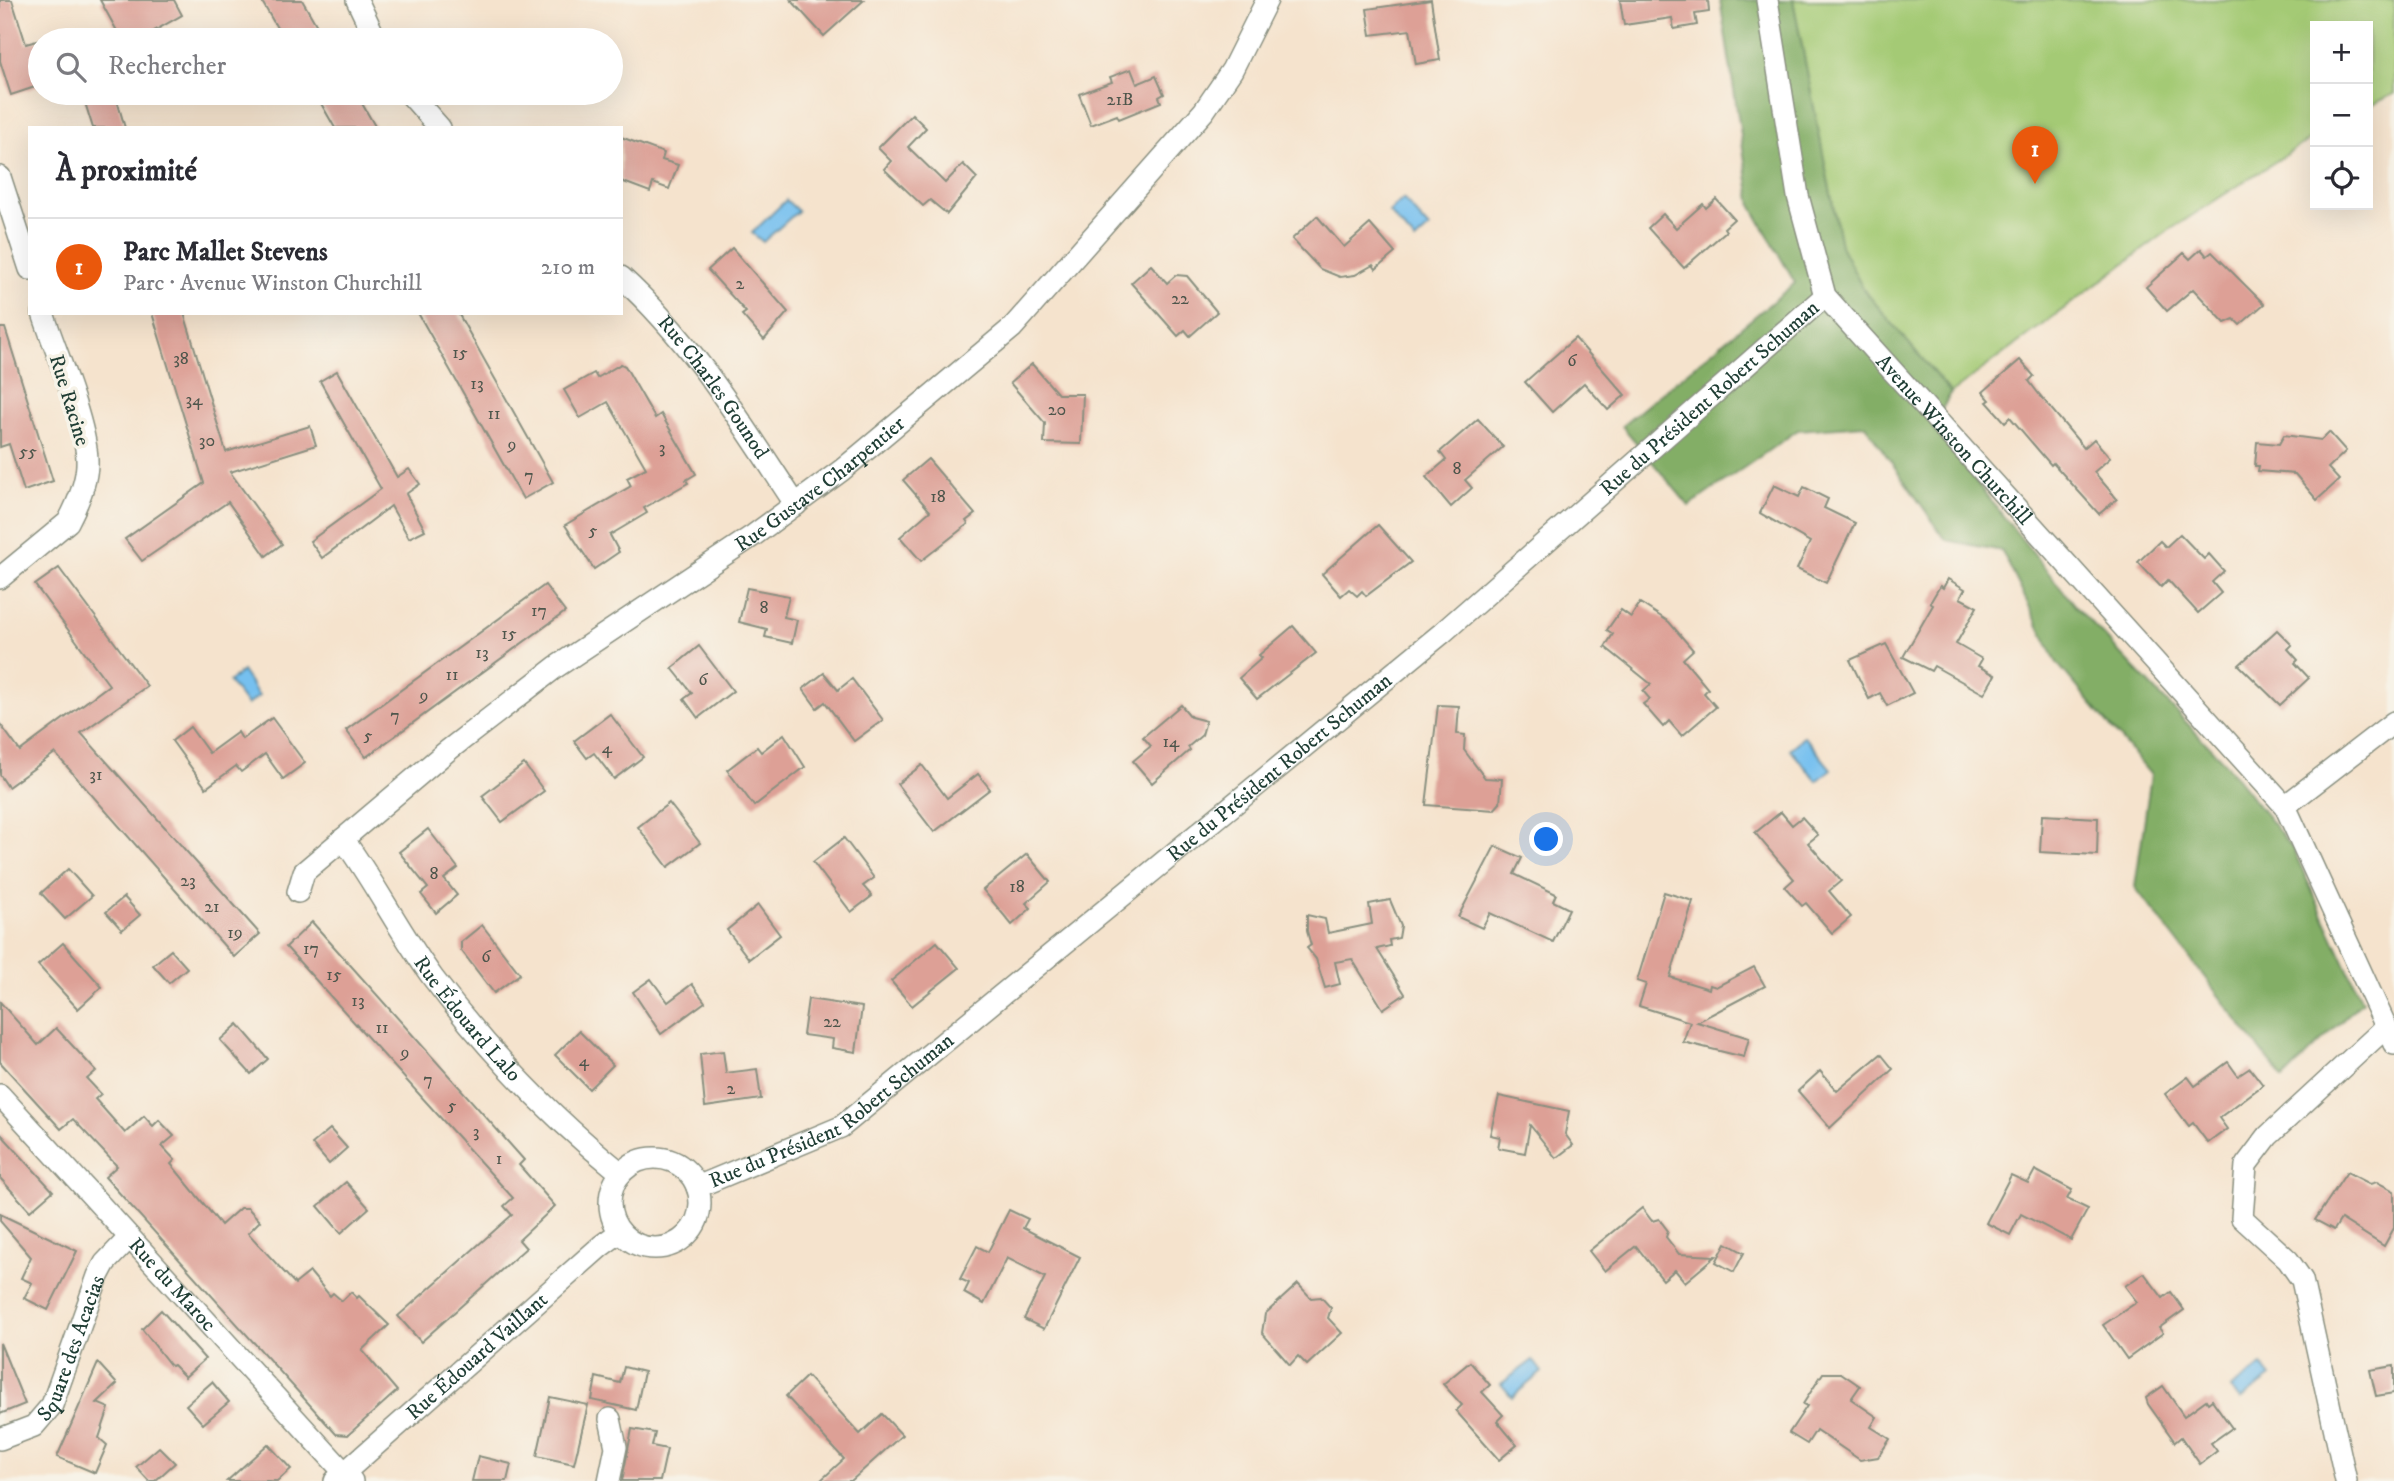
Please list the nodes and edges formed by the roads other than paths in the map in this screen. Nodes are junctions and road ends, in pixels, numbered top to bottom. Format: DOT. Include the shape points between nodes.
graph roads {
  1 [pos="357,0"];
  2 [pos="1267,0"];
  3 [pos="1767,0"];
  4 [pos="370,28"];
  5 [pos="420,105"];
  6 [pos="438,126"];
  7 [pos="0,177"];
  8 [pos="28,263"];
  9 [pos="623,279"];
  10 [pos="1825,296"];
  11 [pos="44,315"];
  12 [pos="796,505"];
  13 [pos="0,578"];
  14 [pos="2394,722"];
  15 [pos="2285,806"];
  16 [pos="343,839"];
  17 [pos="298,892"];
  18 [pos="2390,1036"];
  19 [pos="0,1095"];
  20 [pos="621,1173"];
  21 [pos="698,1187"];
  22 [pos="620,1232"];
  23 [pos="130,1238"];
  24 [pos="610,1419"];
  25 [pos="0,1439"];
  26 [pos="343,1478"];
  27 [pos="609,1481"];
  28 [pos="2346,1481"];
  1 -- 4 [label="street"];
  2 -- 12 [label="street, Rue Gustave Charpentier" via="1232,70 1204,111 1025,313 978,358"];
  3 -- 10 [label="street, Avenue Winston Churchill" via="1798,196"];
  5 -- 6 [label="street"];
  7 -- 8 [label="street"];
  9 -- 12 [label="street, Rue Charles Gounod" via="707,371"];
  10 -- 15 [label="street, Avenue Winston Churchill"];
  10 -- 21 [label="street, Rue du Président Robert Schuman" via="1441,634 841,1127"];
  11 -- 13 [label="street, Rue Racine" via="81,427 87,468 68,522"];
  12 -- 16 [label="street, Rue Gustave Charpentier" via="575,653"];
  14 -- 15 [label="street"];
  15 -- 18 [label="street, Avenue Winston Churchill"];
  16 -- 17 [label="street, Rue Gustave Charpentier" via="304,872"];
  16 -- 20 [label="street, Rue Édouard Lalo" via="433,978 496,1055 544,1106"];
  18 -- 28 [label="street" via="2268,1136 2246,1165 2242,1218 2288,1260 2302,1280"];
  19 -- 23 [label="street, Rue du Maroc"];
  20 -- 21 [label="street" via="643,1160 663,1159 681,1166"];
  20 -- 22 [label="street" via="610,1203"];
  21 -- 22 [label="street" via="696,1222 678,1242 644,1247"];
  22 -- 26 [label="street, Rue Édouard Vaillant"];
  23 -- 25 [label="street, Square des Acacias" via="98,1276 52,1405 34,1426"];
  23 -- 26 [label="street, Rue du Maroc"];
  24 -- 27 [label="street" via="616,1447"];
}
